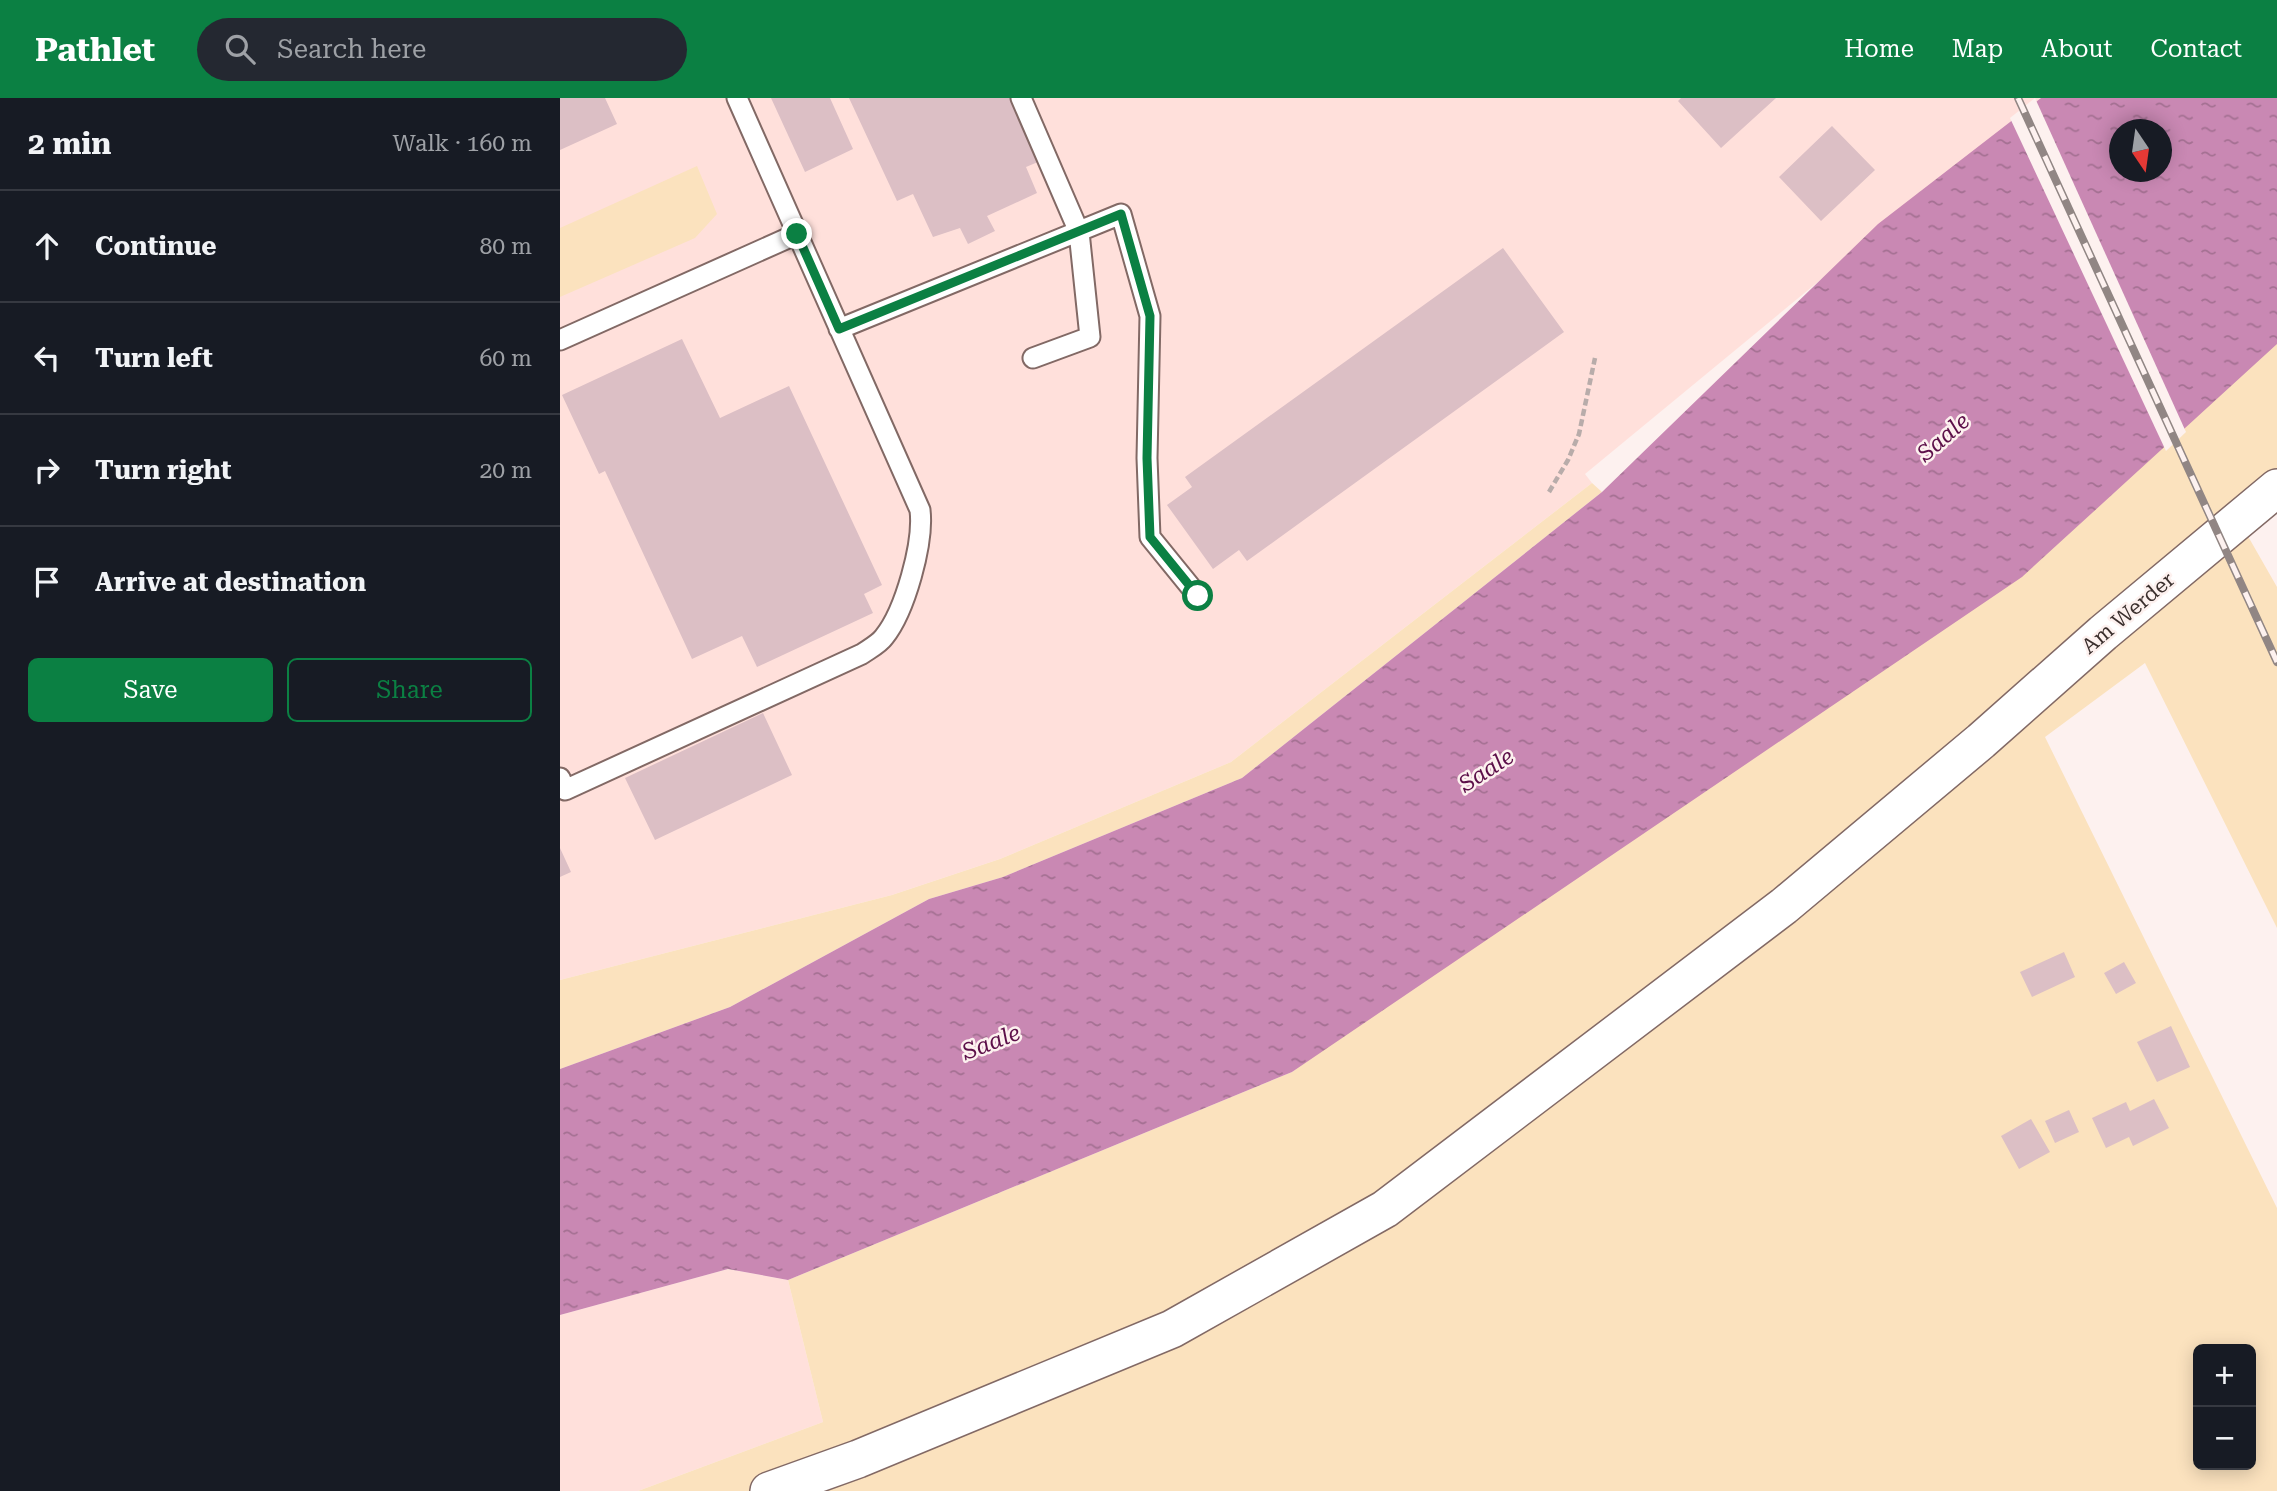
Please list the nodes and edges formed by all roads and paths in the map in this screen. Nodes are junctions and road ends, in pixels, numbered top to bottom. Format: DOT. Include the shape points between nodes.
graph roads {
  1 [pos="737,98"];
  2 [pos="1021,98"];
  3 [pos="1079,232"];
  4 [pos="797,234"];
  5 [pos="839,329"];
  6 [pos="560,340"];
  7 [pos="1033,358"];
  8 [pos="1595,358"];
  9 [pos="2277,488"];
  10 [pos="1549,492"];
  11 [pos="1198,596"];
  12 [pos="560,778"];
  13 [pos="769,1491"];
  1 -- 4 [label="lane"];
  2 -- 3 [label="lane"];
  3 -- 5 [label="lane"];
  3 -- 7 [label="lane" via="1090,337"];
  3 -- 11 [label="lane" via="1121,214 1150,316 1150,537"];
  4 -- 5 [label="lane"];
  4 -- 6 [label="lane"];
  5 -- 12 [label="lane" via="920,510 919,548 894,622 883,639 862,654 565,790"];
  8 -- 10 [label="path" via="1579,434"];
  9 -- 13 [label="street, Am Werder" via="1784,906 1385,1209 1172,1329 858,1459"];
}
